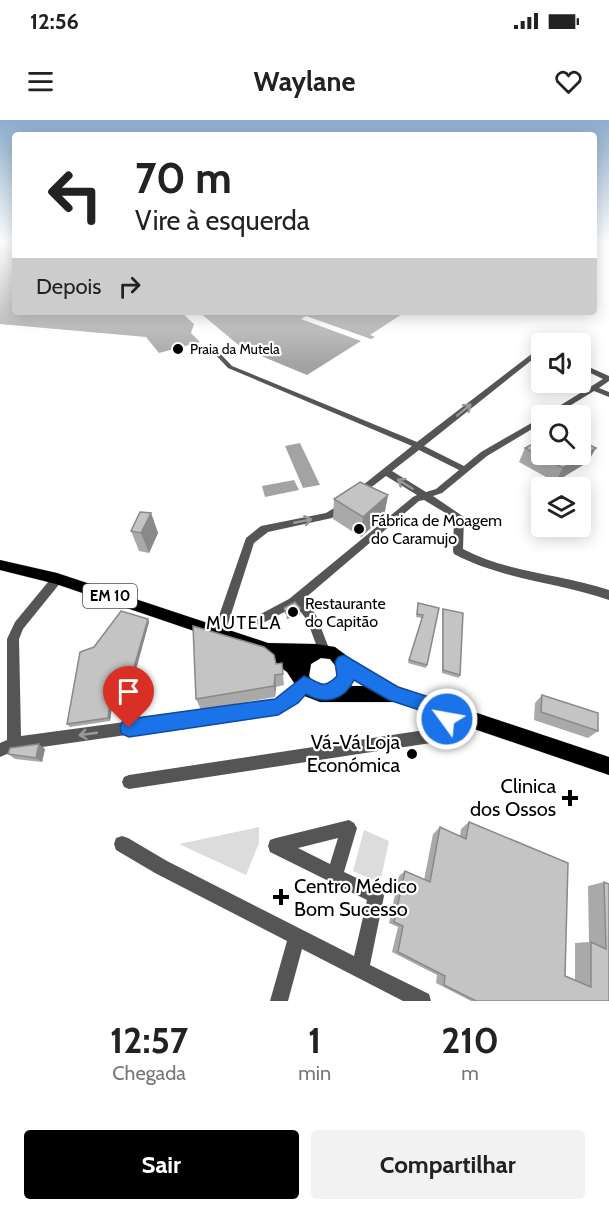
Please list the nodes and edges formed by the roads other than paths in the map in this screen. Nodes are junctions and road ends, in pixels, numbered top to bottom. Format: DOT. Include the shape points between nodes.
graph roads {
  1 [pos="212,348"];
  2 [pos="531,357"];
  3 [pos="591,371"];
  4 [pos="608,379"];
  5 [pos="593,388"];
  6 [pos="609,395"];
  7 [pos="565,405"];
  8 [pos="531,426"];
  9 [pos="418,446"];
  10 [pos="465,470"];
  11 [pos="385,471"];
  12 [pos="425,496"];
  13 [pos="0,565"];
  14 [pos="57,579"];
  15 [pos="609,595"];
  16 [pos="297,598"];
  17 [pos="259,620"];
  18 [pos="219,633"];
  19 [pos="267,649"];
  20 [pos="321,651"];
  21 [pos="344,662"];
  22 [pos="302,681"];
  23 [pos="327,694"];
  24 [pos="394,694"];
  25 [pos="445,710"];
  26 [pos="14,744"];
  27 [pos="0,750"];
  28 [pos="609,766"];
  29 [pos="129,782"];
  30 [pos="122,844"];
  31 [pos="335,876"];
  32 [pos="297,936"];
  33 [pos="360,969"];
  34 [pos="279,1001"];
  35 [pos="422,1001"];
  1 -- 9 [label="street" via="230,367"];
  9 -- 2 [label="street, one-way"];
  3 -- 4 [label="street"];
  4 -- 5 [label="street"];
  5 -- 6 [label="street"];
  5 -- 7 [label="street"];
  8 -- 10 [label="street"];
  9 -- 10 [label="street"];
  9 -- 11 [label="street"];
  10 -- 12 [label="street" via="439,491"];
  12 -- 11 [label="street, one-way"];
  18 -- 11 [label="street, one-way" via="250,541 258,533 334,513"];
  12 -- 15 [label="street" via="459,517 458,551 465,555 502,570 588,586"];
  12 -- 16 [label="street" via="416,499"];
  13 -- 14 [label="main road, EM 10"];
  14 -- 18 [label="main road, EM 10"];
  14 -- 26 [label="street" via="13,639"];
  16 -- 17 [label="street"];
  16 -- 20 [label="street" via="312,618"];
  18 -- 19 [label="main road, EM 10"];
  19 -- 20 [label="main road, EM 10"];
  19 -- 22 [label="main road, EM 10" via="293,667"];
  20 -- 21 [label="main road, EM 10" via="335,654"];
  20 -- 22 [label="main road" via="302,662"];
  21 -- 23 [label="main road" via="347,673 343,684"];
  21 -- 24 [label="main road, EM 10"];
  22 -- 23 [label="main road, EM 10" via="314,692"];
  22 -- 26 [label="street, one-way" via="287,701 266,709"];
  23 -- 24 [label="main road, EM 10"];
  24 -- 25 [label="main road, EM 10"];
  25 -- 28 [label="main road, EM 10"];
  25 -- 29 [label="street" via="444,734"];
  26 -- 27 [label="street"];
  30 -- 32 [label="street"];
  31 -- 33 [label="street" via="376,896"];
  32 -- 33 [label="street"];
  32 -- 34 [label="street"];
  33 -- 35 [label="street"];
}
